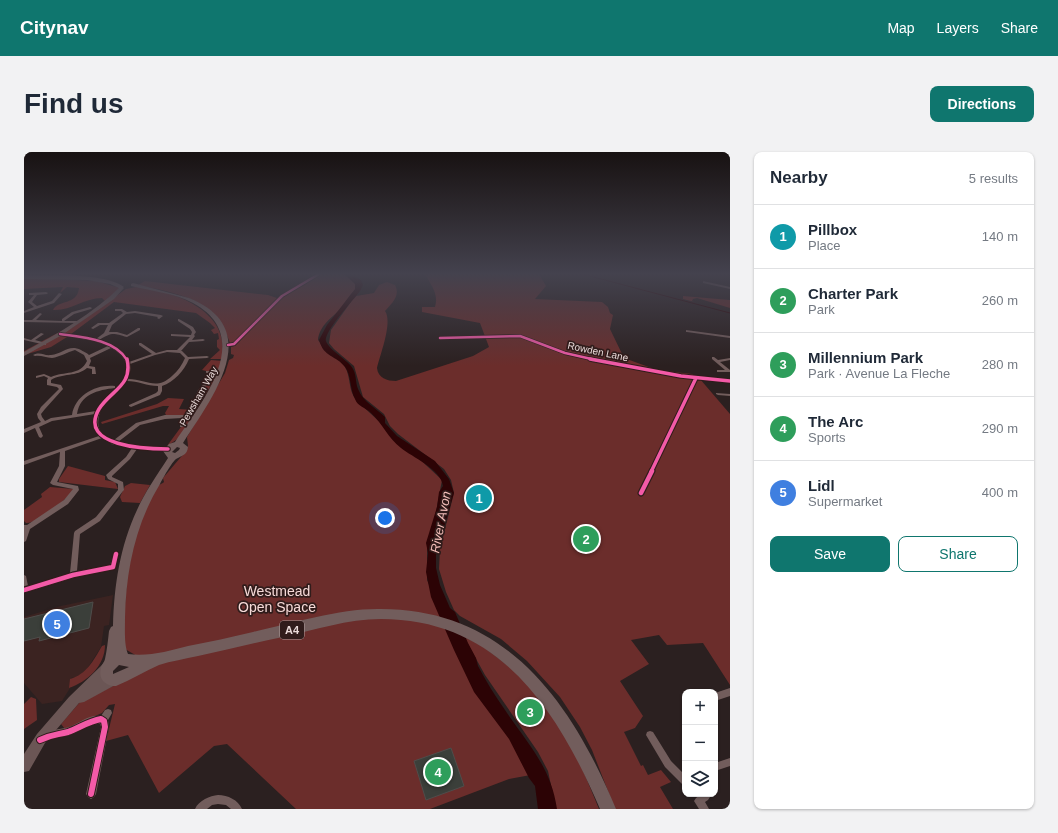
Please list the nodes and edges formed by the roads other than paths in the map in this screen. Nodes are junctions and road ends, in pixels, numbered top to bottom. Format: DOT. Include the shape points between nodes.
graph roads {
  1 [pos="34,305"];
  2 [pos="44,305"];
  3 [pos="102,305"];
  4 [pos="197,305"];
  5 [pos="273,305"];
  6 [pos="36,307"];
  7 [pos="89,307"];
  8 [pos="117,309"];
  9 [pos="24,312"];
  10 [pos="126,313"];
  11 [pos="34,315"];
  12 [pos="161,317"];
  13 [pos="63,320"];
  14 [pos="24,321"];
  15 [pos="33,321"];
  16 [pos="77,322"];
  17 [pos="180,322"];
  18 [pos="110,324"];
  19 [pos="93,328"];
  20 [pos="139,329"];
  21 [pos="687,331"];
  22 [pos="107,333"];
  23 [pos="40,334"];
  24 [pos="60,334"];
  25 [pos="173,336"];
  26 [pos="193,336"];
  27 [pos="730,337"];
  28 [pos="440,338"];
  29 [pos="24,339"];
  30 [pos="32,340"];
  31 [pos="97,340"];
  32 [pos="189,340"];
  33 [pos="203,340"];
  34 [pos="45,344"];
  35 [pos="140,344"];
  36 [pos="228,345"];
  37 [pos="111,346"];
  38 [pos="178,351"];
  39 [pos="24,354"];
  40 [pos="155,354"];
  41 [pos="35,355"];
  42 [pos="88,357"];
  43 [pos="207,357"];
  44 [pos="187,358"];
  45 [pos="713,358"];
  46 [pos="730,359"];
  47 [pos="718,361"];
  48 [pos="128,364"];
  49 [pos="86,366"];
  50 [pos="719,371"];
  51 [pos="208,372"];
  52 [pos="92,373"];
  53 [pos="38,377"];
  54 [pos="51,378"];
  55 [pos="125,380"];
  56 [pos="730,381"];
  57 [pos="160,385"];
  58 [pos="110,386"];
  59 [pos="718,394"];
  60 [pos="730,395"];
  61 [pos="133,406"];
  62 [pos="98,412"];
  63 [pos="74,416"];
  64 [pos="185,417"];
  65 [pos="44,422"];
  66 [pos="37,426"];
  67 [pos="182,426"];
  68 [pos="24,431"];
  69 [pos="39,435"];
  70 [pos="103,436"];
  71 [pos="113,443"];
  72 [pos="136,447"];
  73 [pos="63,451"];
  74 [pos="171,453"];
  75 [pos="24,463"];
  76 [pos="26,528"];
  77 [pos="24,539"];
  78 [pos="116,554"];
  79 [pos="113,567"];
  80 [pos="74,575"];
  81 [pos="112,575"];
  82 [pos="24,578"];
  83 [pos="24,590"];
  84 [pos="119,614"];
  85 [pos="159,658"];
  86 [pos="125,659"];
  87 [pos="109,666"];
  88 [pos="118,678"];
  89 [pos="730,692"];
  90 [pos="718,696"];
  91 [pos="70,705"];
  92 [pos="59,716"];
  93 [pos="61,732"];
  94 [pos="650,735"];
  95 [pos="40,740"];
  96 [pos="730,762"];
  97 [pos="718,765"];
  98 [pos="24,766"];
  99 [pos="682,778"];
  100 [pos="90,791"];
  101 [pos="705,797"];
  102 [pos="200,809"];
  103 [pos="237,809"];
  104 [pos="608,809"];
  105 [pos="704,809"];
  1 -- 6 [label="street"];
  2 -- 6 [label="street"];
  3 -- 16 [label="street"];
  4 -- 36 [label="main road" via="216,318 224,330"];
  5 -- 36 [label="street" via="234,344"];
  6 -- 9 [label="street"];
  7 -- 13 [label="street"];
  8 -- 10 [label="street"];
  10 -- 12 [label="street" via="135,312"];
  10 -- 18 [label="street"];
  11 -- 15 [label="street" via="39,314"];
  13 -- 15 [label="street"];
  13 -- 16 [label="street"];
  14 -- 15 [label="street"];
  16 -- 24 [label="street"];
  17 -- 26 [label="street" via="193,328"];
  18 -- 19 [label="street" via="99,323"];
  18 -- 22 [label="street"];
  20 -- 22 [label="street" via="126,336"];
  21 -- 27 [label="street"];
  22 -- 31 [label="street"];
  23 -- 30 [label="street"];
  24 -- 31 [label="street"];
  24 -- 34 [label="street"];
  25 -- 26 [label="street"];
  26 -- 32 [label="street"];
  28 -- 56 [label="street, Rowden Lane" via="522,337 590,359 681,376"];
  29 -- 30 [label="street"];
  30 -- 34 [label="street"];
  31 -- 37 [label="street"];
  32 -- 33 [label="street"];
  32 -- 38 [label="street"];
  34 -- 39 [label="street"];
  35 -- 40 [label="street"];
  36 -- 74 [label="main road, Pewsham Way" via="223,369"];
  37 -- 42 [label="street"];
  37 -- 48 [label="street" via="121,353"];
  38 -- 40 [label="street"];
  38 -- 44 [label="street" via="184,353"];
  40 -- 48 [label="street"];
  41 -- 42 [label="street" via="50,357 75,349"];
  42 -- 49 [label="street"];
  43 -- 44 [label="street"];
  44 -- 57 [label="street" via="184,366 174,377"];
  45 -- 47 [label="street"];
  46 -- 47 [label="street"];
  47 -- 50 [label="street" via="729,371"];
  48 -- 55 [label="street"];
  49 -- 52 [label="street" via="94,368"];
  49 -- 54 [label="street" via="75,373"];
  51 -- 64 [label="street" via="213,372 213,375 200,390 195,404"];
  53 -- 54 [label="street" via="44,374"];
  54 -- 65 [label="street" via="48,383 61,389 39,414"];
  55 -- 57 [label="street"];
  55 -- 62 [label="street"];
  57 -- 61 [label="street" via="158,394"];
  58 -- 63 [label="street" via="98,388 83,398"];
  59 -- 60 [label="street"];
  62 -- 63 [label="street"];
  62 -- 70 [label="street" via="96,425"];
  63 -- 65 [label="street"];
  64 -- 67 [label="street"];
  64 -- 71 [label="street" via="165,416 138,424"];
  65 -- 66 [label="street"];
  66 -- 68 [label="street"];
  66 -- 69 [label="street"];
  70 -- 71 [label="street"];
  70 -- 73 [label="street"];
  71 -- 72 [label="street"];
  72 -- 74 [label="street"];
  72 -- 80 [label="street" via="109,475 121,483 118,494 98,519 77,533"];
  73 -- 75 [label="street"];
  73 -- 76 [label="street" via="62,466 53,484 76,487 76,490 66,502"];
  74 -- 84 [label="main road" via="133,532 126,557"];
  76 -- 77 [label="street"];
  78 -- 79 [label="street"];
  79 -- 80 [label="street"];
  79 -- 81 [label="street"];
  80 -- 83 [label="street"];
  82 -- 83 [label="street"];
  84 -- 86 [label="main road" via="120,647"];
  84 -- 87 [label="main road"];
  85 -- 86 [label="main road, A4" via="138,661"];
  85 -- 88 [label="main road, A4"];
  85 -- 104 [label="main road, A4" via="364,615 399,614 426,618 469,633 497,650 525,673 558,712 582,752"];
  86 -- 87 [label="main road, A4" via="117,659"];
  86 -- 88 [label="main road" via="129,666"];
  87 -- 88 [label="main road" via="107,677"];
  87 -- 91 [label="street"];
  88 -- 91 [label="street" via="92,690"];
  89 -- 90 [label="street"];
  91 -- 92 [label="street"];
  92 -- 93 [label="street" via="57,728"];
  92 -- 95 [label="street"];
  93 -- 95 [label="street"];
  93 -- 100 [label="street" via="70,731 105,716"];
  94 -- 99 [label="street" via="668,764"];
  95 -- 98 [label="street"];
  96 -- 97 [label="street"];
  101 -- 105 [label="street" via="699,801"];
  102 -- 103 [label="street" via="212,800 222,799"];
}
